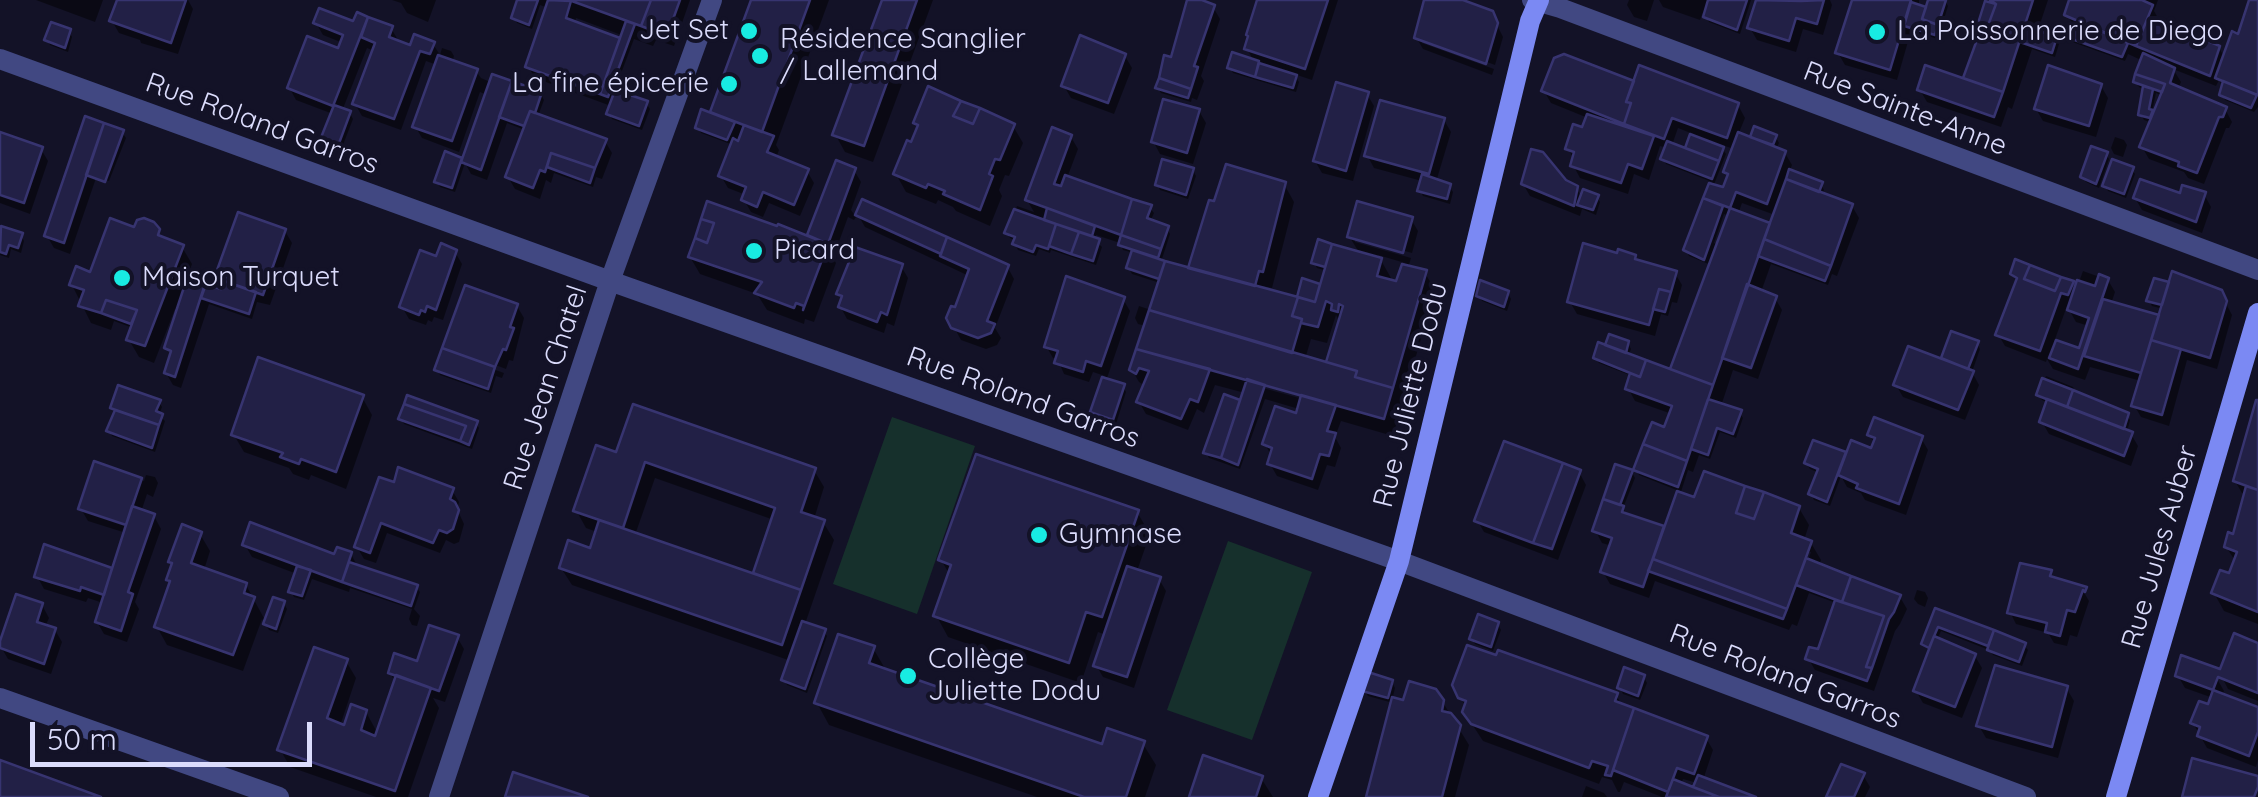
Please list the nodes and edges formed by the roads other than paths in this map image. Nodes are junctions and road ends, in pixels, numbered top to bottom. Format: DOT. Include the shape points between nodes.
graph roads {
  1 [pos="712,0"];
  2 [pos="1536,1"];
  3 [pos="0,59"];
  4 [pos="2258,270"];
  5 [pos="610,280"];
  6 [pos="2258,313"];
  7 [pos="1399,561"];
  8 [pos="0,698"];
  9 [pos="278,797"];
  10 [pos="439,797"];
  11 [pos="1318,797"];
  12 [pos="2026,797"];
  13 [pos="2116,797"];
  1 -- 5 [label="street, Rue Jean Chatel"];
  2 -- 4 [label="street, Rue Sainte-Anne"];
  2 -- 7 [label="street, Rue Juliette Dodu"];
  3 -- 5 [label="street, Rue Roland Garros"];
  5 -- 7 [label="street, Rue Roland Garros"];
  5 -- 10 [label="street, Rue Jean Chatel"];
  6 -- 13 [label="street, Rue Jules Auber"];
  7 -- 11 [label="street, Rue Juliette Dodu"];
  7 -- 12 [label="street, Rue Roland Garros"];
  8 -- 9 [label="street"];
}
